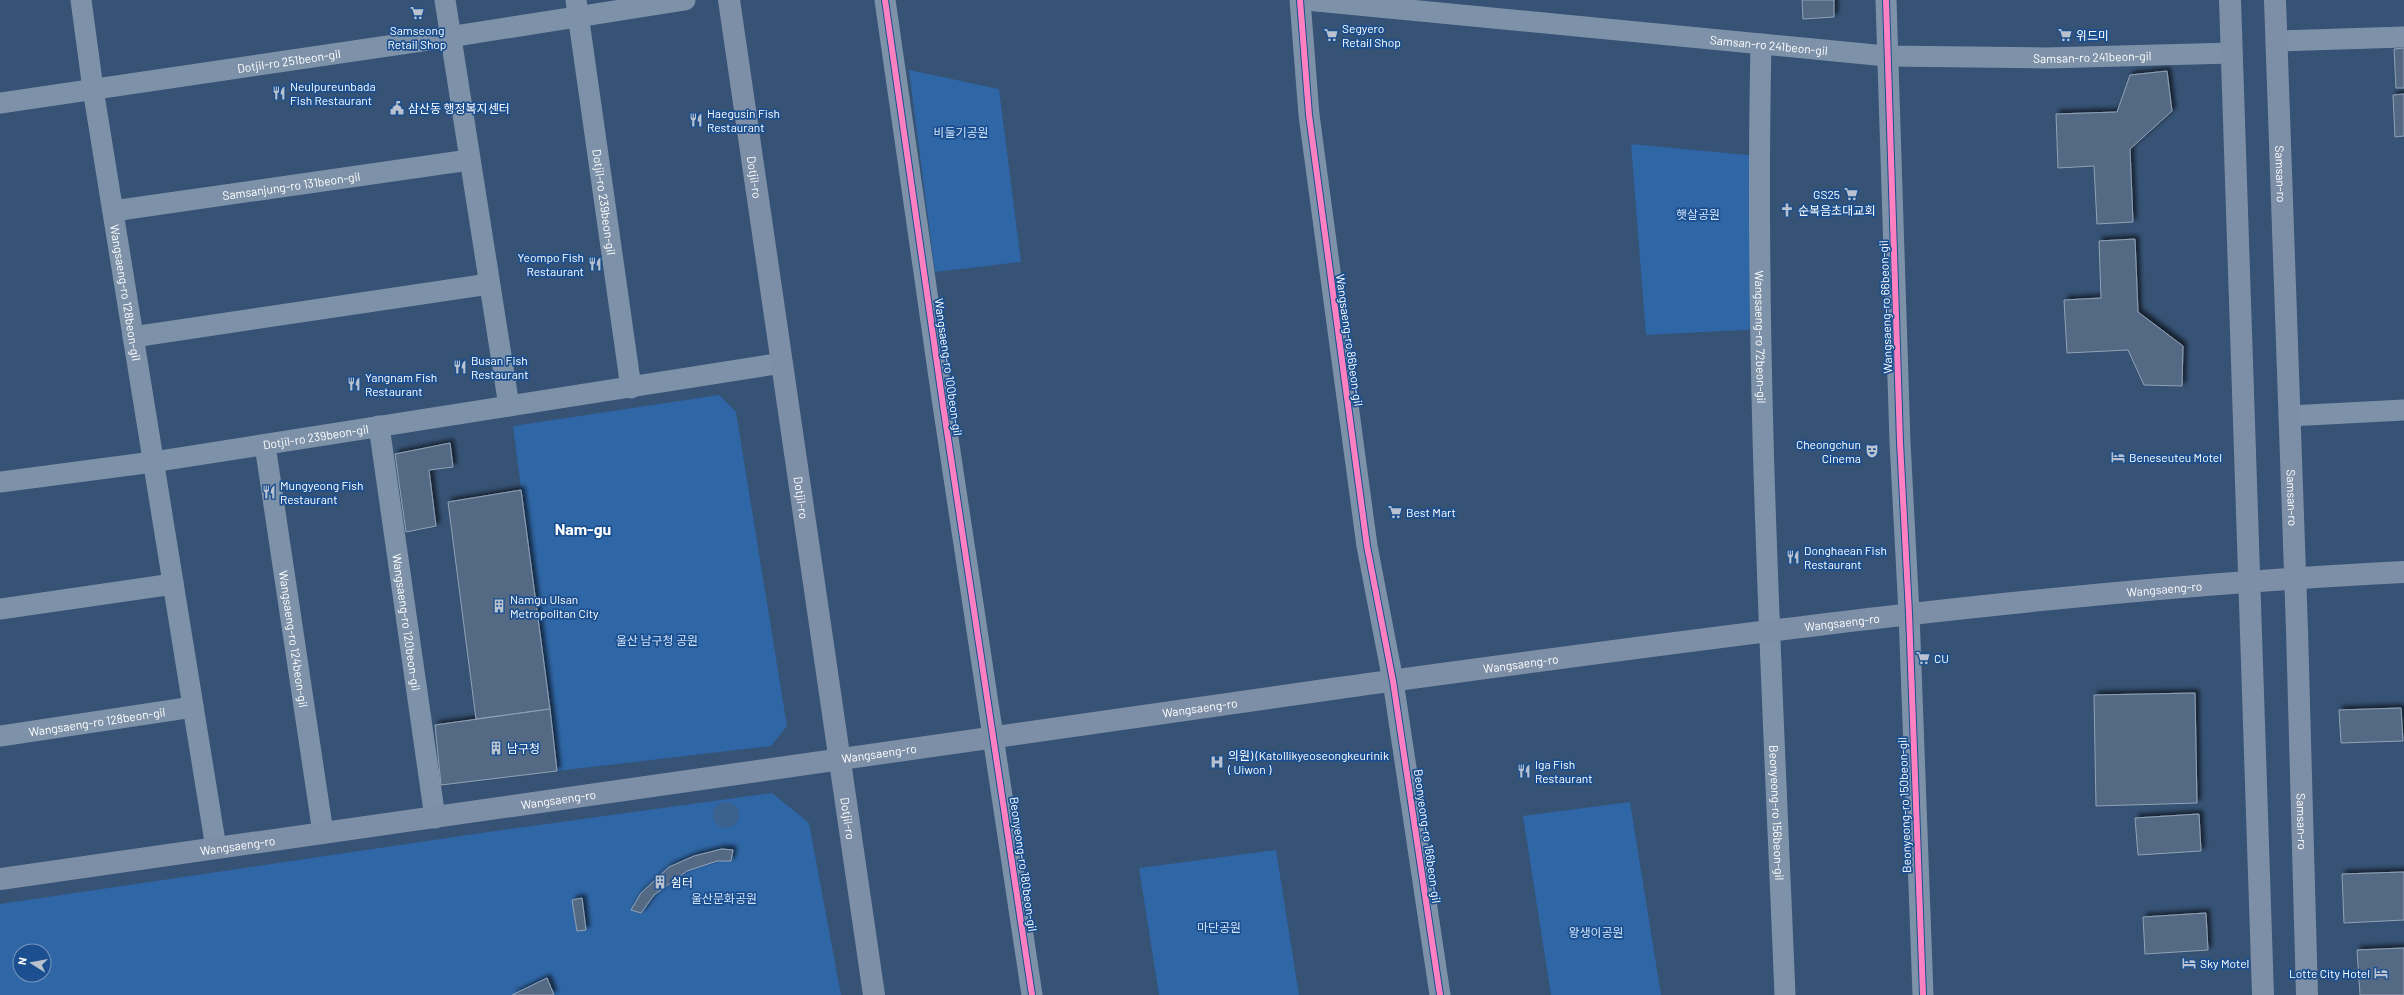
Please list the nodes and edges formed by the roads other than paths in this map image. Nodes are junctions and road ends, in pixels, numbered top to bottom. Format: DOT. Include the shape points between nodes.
graph roads {
  1 [pos="81,0"];
  2 [pos="445,0"];
  3 [pos="685,0"];
  4 [pos="729,0"];
  5 [pos="885,0"];
  6 [pos="1300,0"];
  7 [pos="1306,0"];
  8 [pos="1886,0"];
  9 [pos="2230,0"];
  10 [pos="2275,0"];
  11 [pos="577,8"];
  12 [pos="450,37"];
  13 [pos="2404,37"];
  14 [pos="2276,41"];
  15 [pos="1761,44"];
  16 [pos="2232,53"];
  17 [pos="1888,56"];
  18 [pos="93,89"];
  19 [pos="0,103"];
  20 [pos="469,160"];
  21 [pos="113,211"];
  22 [pos="489,284"];
  23 [pos="133,337"];
  24 [pos="782,362"];
  25 [pos="631,388"];
  26 [pos="509,406"];
  27 [pos="2404,410"];
  28 [pos="2289,416"];
  29 [pos="379,426"];
  30 [pos="265,445"];
  31 [pos="153,462"];
  32 [pos="0,482"];
  33 [pos="2404,572"];
  34 [pos="2295,577"];
  35 [pos="2250,581"];
  36 [pos="173,584"];
  37 [pos="0,609"];
  38 [pos="1909,614"];
  39 [pos="1770,630"];
  40 [pos="1394,681"];
  41 [pos="193,707"];
  42 [pos="0,736"];
  43 [pos="994,736"];
  44 [pos="840,758"];
  45 [pos="435,818"];
  46 [pos="323,833"];
  47 [pos="216,848"];
  48 [pos="0,879"];
  49 [pos="874,995"];
  50 [pos="1032,995"];
  51 [pos="1440,995"];
  52 [pos="1785,995"];
  53 [pos="1923,995"];
  54 [pos="2263,995"];
  55 [pos="2307,995"];
  1 -- 18 [label="street, Wangsaeng-ro 128beon-gil"];
  2 -- 12 [label="street"];
  3 -- 11 [label="street, Dotjil-ro 251beon-gil"];
  4 -- 24 [label="main road, Dotjil-ro"];
  5 -- 43 [label="street, Wangsaeng-ro 100beon-gil"];
  6 -- 40 [label="street, Wangsaeng-ro 86beon-gil" via="1309,115 1367,546"];
  7 -- 15 [label="street, Samsan-ro 241beon-gil"];
  8 -- 17 [label="street, Wangsaeng-ro 66beon-gil"];
  9 -- 16 [label="main road"];
  10 -- 14 [label="main road, Samsan-ro"];
  11 -- 12 [label="street, Dotjil-ro 251beon-gil"];
  11 -- 25 [label="street, Dotjil-ro 239beon-gil"];
  12 -- 18 [label="street, Dotjil-ro 251beon-gil"];
  12 -- 20 [label="street"];
  13 -- 14 [label="street"];
  14 -- 28 [label="main road, Samsan-ro"];
  15 -- 17 [label="street, Samsan-ro 241beon-gil"];
  15 -- 39 [label="street, Wangsaeng-ro 72beon-gil" via="1758,156 1764,490"];
  16 -- 17 [label="street, Samsan-ro 241beon-gil" via="2046,58"];
  16 -- 35 [label="main road"];
  17 -- 38 [label="street, Wangsaeng-ro 66beon-gil" via="1900,442"];
  18 -- 19 [label="street, Dotjil-ro 251beon-gil"];
  18 -- 21 [label="street, Wangsaeng-ro 128beon-gil"];
  20 -- 21 [label="street, Samsanjung-ro 131beon-gil"];
  20 -- 22 [label="street"];
  21 -- 23 [label="street, Wangsaeng-ro 128beon-gil"];
  22 -- 23 [label="street"];
  22 -- 26 [label="street"];
  23 -- 31 [label="street, Wangsaeng-ro 128beon-gil"];
  24 -- 25 [label="street, Dotjil-ro 239beon-gil"];
  24 -- 44 [label="main road, Dotjil-ro"];
  25 -- 26 [label="street, Dotjil-ro 239beon-gil"];
  26 -- 29 [label="street, Dotjil-ro 239beon-gil"];
  27 -- 28 [label="street"];
  28 -- 34 [label="main road, Samsan-ro"];
  29 -- 30 [label="street, Dotjil-ro 239beon-gil"];
  29 -- 45 [label="street, Wangsaeng-ro 120beon-gil"];
  30 -- 31 [label="street, Dotjil-ro 239beon-gil"];
  30 -- 46 [label="street, Wangsaeng-ro 124beon-gil"];
  31 -- 32 [label="street, Dotjil-ro 239beon-gil"];
  31 -- 36 [label="street, Wangsaeng-ro 128beon-gil"];
  33 -- 34 [label="main road, Wangsaeng-ro"];
  34 -- 35 [label="main road, Wangsaeng-ro"];
  34 -- 55 [label="main road, Samsan-ro"];
  35 -- 38 [label="main road, Wangsaeng-ro"];
  35 -- 54 [label="main road"];
  36 -- 37 [label="street"];
  36 -- 41 [label="street, Wangsaeng-ro 128beon-gil"];
  38 -- 39 [label="main road, Wangsaeng-ro"];
  38 -- 53 [label="street, Beonyeong-ro 150beon-gil"];
  39 -- 40 [label="main road, Wangsaeng-ro"];
  39 -- 52 [label="street, Beonyeong-ro 156beon-gil"];
  40 -- 43 [label="main road, Wangsaeng-ro"];
  40 -- 51 [label="street, Beonyeong-ro 166beon-gil"];
  41 -- 42 [label="street, Wangsaeng-ro 128beon-gil"];
  41 -- 47 [label="street, Wangsaeng-ro 128beon-gil"];
  43 -- 44 [label="main road, Wangsaeng-ro"];
  43 -- 50 [label="street, Beonyeong-ro 180beon-gil"];
  44 -- 45 [label="main road, Wangsaeng-ro"];
  44 -- 49 [label="main road, Dotjil-ro"];
  45 -- 46 [label="main road, Wangsaeng-ro"];
  46 -- 47 [label="main road, Wangsaeng-ro"];
  47 -- 48 [label="main road, Wangsaeng-ro"];
}
